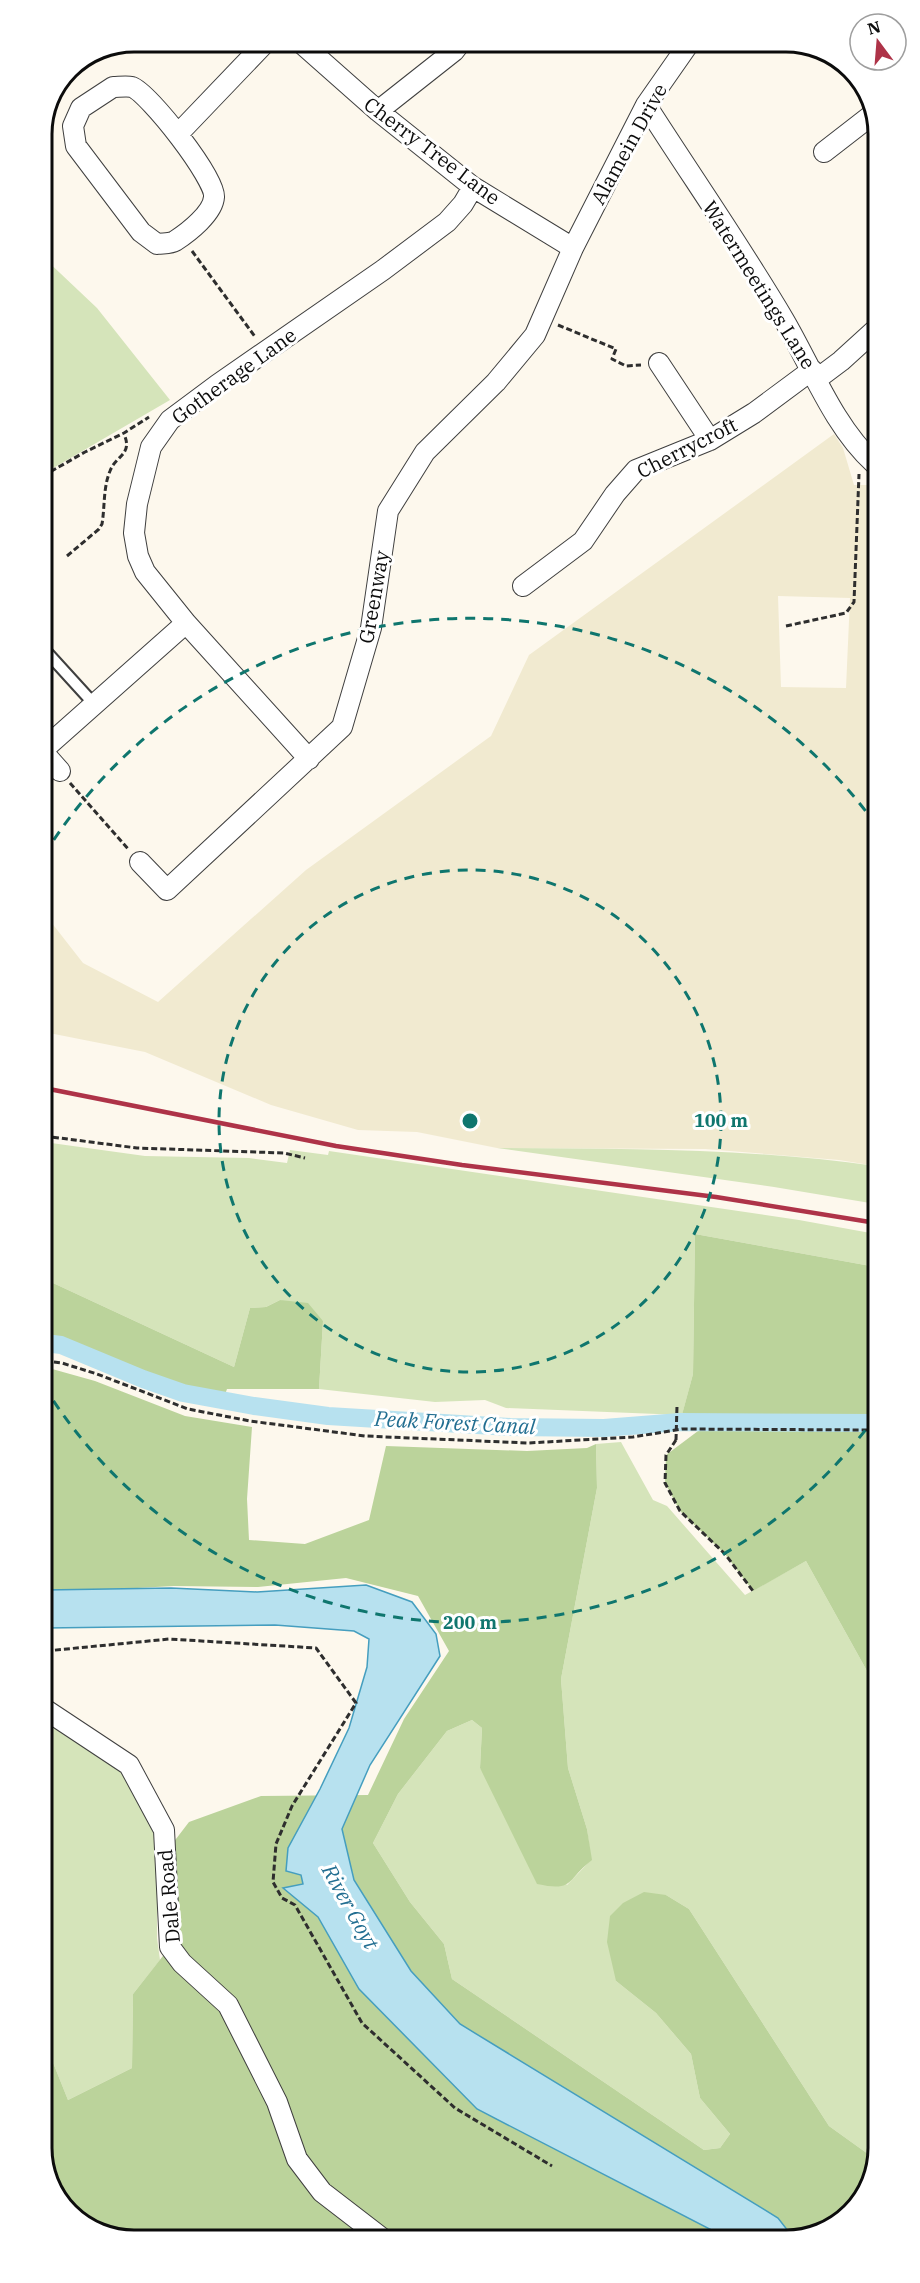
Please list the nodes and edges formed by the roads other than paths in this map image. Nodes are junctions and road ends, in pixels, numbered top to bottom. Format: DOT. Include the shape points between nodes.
graph roads {
  1 [pos="256,52"];
  2 [pos="312,52"];
  3 [pos="452,52"];
  4 [pos="682,53"];
  5 [pos="646,105"];
  6 [pos="378,111"];
  7 [pos="866,121"];
  8 [pos="178,134"];
  9 [pos="824,152"];
  10 [pos="473,187"];
  11 [pos="573,248"];
  12 [pos="868,336"];
  13 [pos="659,363"];
  14 [pos="814,375"];
  15 [pos="710,440"];
  16 [pos="868,456"];
  17 [pos="523,586"];
  18 [pos="186,623"];
  19 [pos="53,659"];
  20 [pos="94,704"];
  21 [pos="53,743"];
  22 [pos="309,759"];
  23 [pos="53,762"];
  24 [pos="60,771"];
  25 [pos="140,862"];
  26 [pos="52,1714"];
  27 [pos="371,2230"];
  1 -- 8 [label="street"];
  2 -- 6 [label="street, Cherry Tree Lane"];
  3 -- 6 [label="street"];
  4 -- 5 [label="street, Alamein Drive"];
  5 -- 11 [label="street, Alamein Drive"];
  5 -- 14 [label="street, Watermeetings Lane" via="784,320"];
  6 -- 10 [label="street, Cherry Tree Lane"];
  7 -- 9 [label="street"];
  8 -- 8 [label="street" via="206,174 215,195 210,212 174,242 157,244 141,232 76,146 73,126 81,108 113,87 132,87 147,98"];
  10 -- 11 [label="street, Cherry Tree Lane"];
  10 -- 18 [label="street, Gotherage Lane" via="447,222 170,420 151,447 137,504 134,533 138,556 144,572"];
  11 -- 22 [label="street, Greenway" via="535,335 496,382 425,452 388,511 371,628 342,727"];
  12 -- 14 [label="street, Cherrycroft" via="841,361"];
  13 -- 15 [label="street"];
  14 -- 15 [label="street, Cherrycroft"];
  14 -- 16 [label="street, Watermeetings Lane" via="834,411"];
  15 -- 17 [label="street, Cherrycroft" via="636,470 583,541"];
  18 -- 20 [label="street"];
  18 -- 22 [label="street, Gotherage Lane"];
  19 -- 20 [label="lane"];
  20 -- 21 [label="street"];
  22 -- 25 [label="street, Greenway" via="167,891"];
  23 -- 24 [label="street"];
  26 -- 27 [label="street, Dale Road" via="129,1765 164,1830 170,1947 228,2005 277,2102 297,2158 321,2192"];
}
